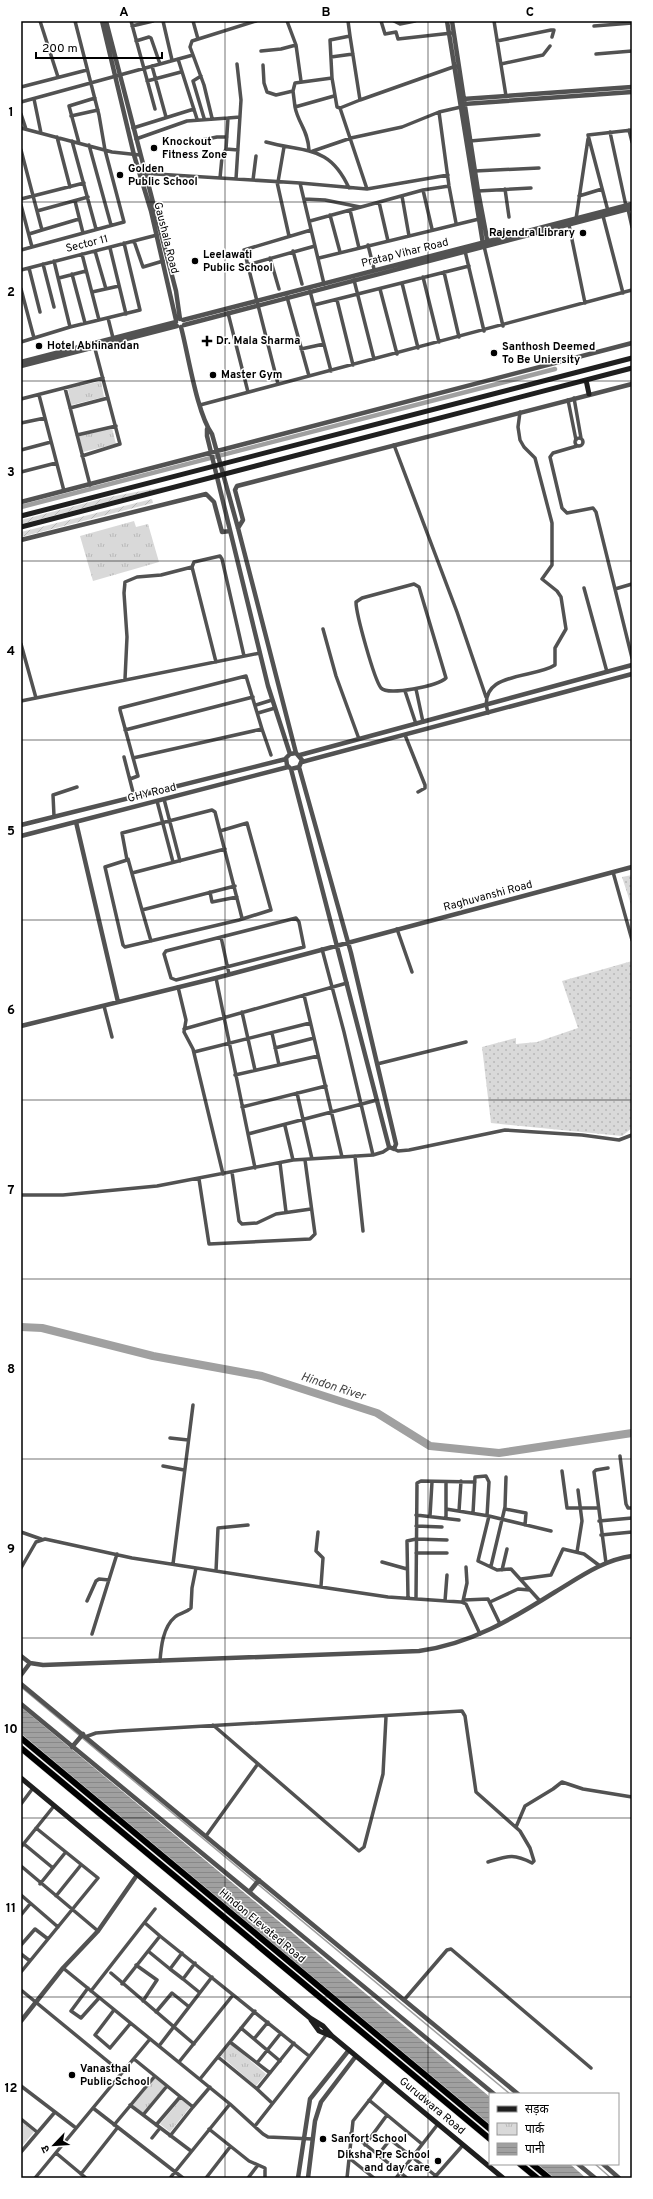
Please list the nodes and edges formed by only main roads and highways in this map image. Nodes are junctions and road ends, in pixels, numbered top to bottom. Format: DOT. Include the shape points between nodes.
graph roads {
  1 [pos="632,358"];
  2 [pos="632,368"];
  3 [pos="586,380"];
  4 [pos="589,394"];
  5 [pos="21,516"];
  6 [pos="21,527"];
  7 [pos="21,1738"];
  8 [pos="21,1748"];
  9 [pos="21,1778"];
  10 [pos="489,2128"];
  11 [pos="489,2138"];
  12 [pos="521,2165"];
  13 [pos="533,2165"];
  14 [pos="503,2178"];
  15 [pos="537,2178"];
  16 [pos="549,2178"];
  1 -- 5 [label="main road" via="220,463 213,459 103,495"];
  2 -- 3 [label="main road"];
  3 -- 4 [label="main road"];
  3 -- 6 [label="main road"];
  7 -- 10 [label="highway, Hindon Elevated Road"];
  8 -- 11 [label="highway, Hindon Elevated Road"];
  9 -- 14 [label="main road, Gurudwara Road" via="310,2018 323,2026 329,2035"];
  12 -- 15 [label="highway"];
  13 -- 16 [label="highway"];
}
